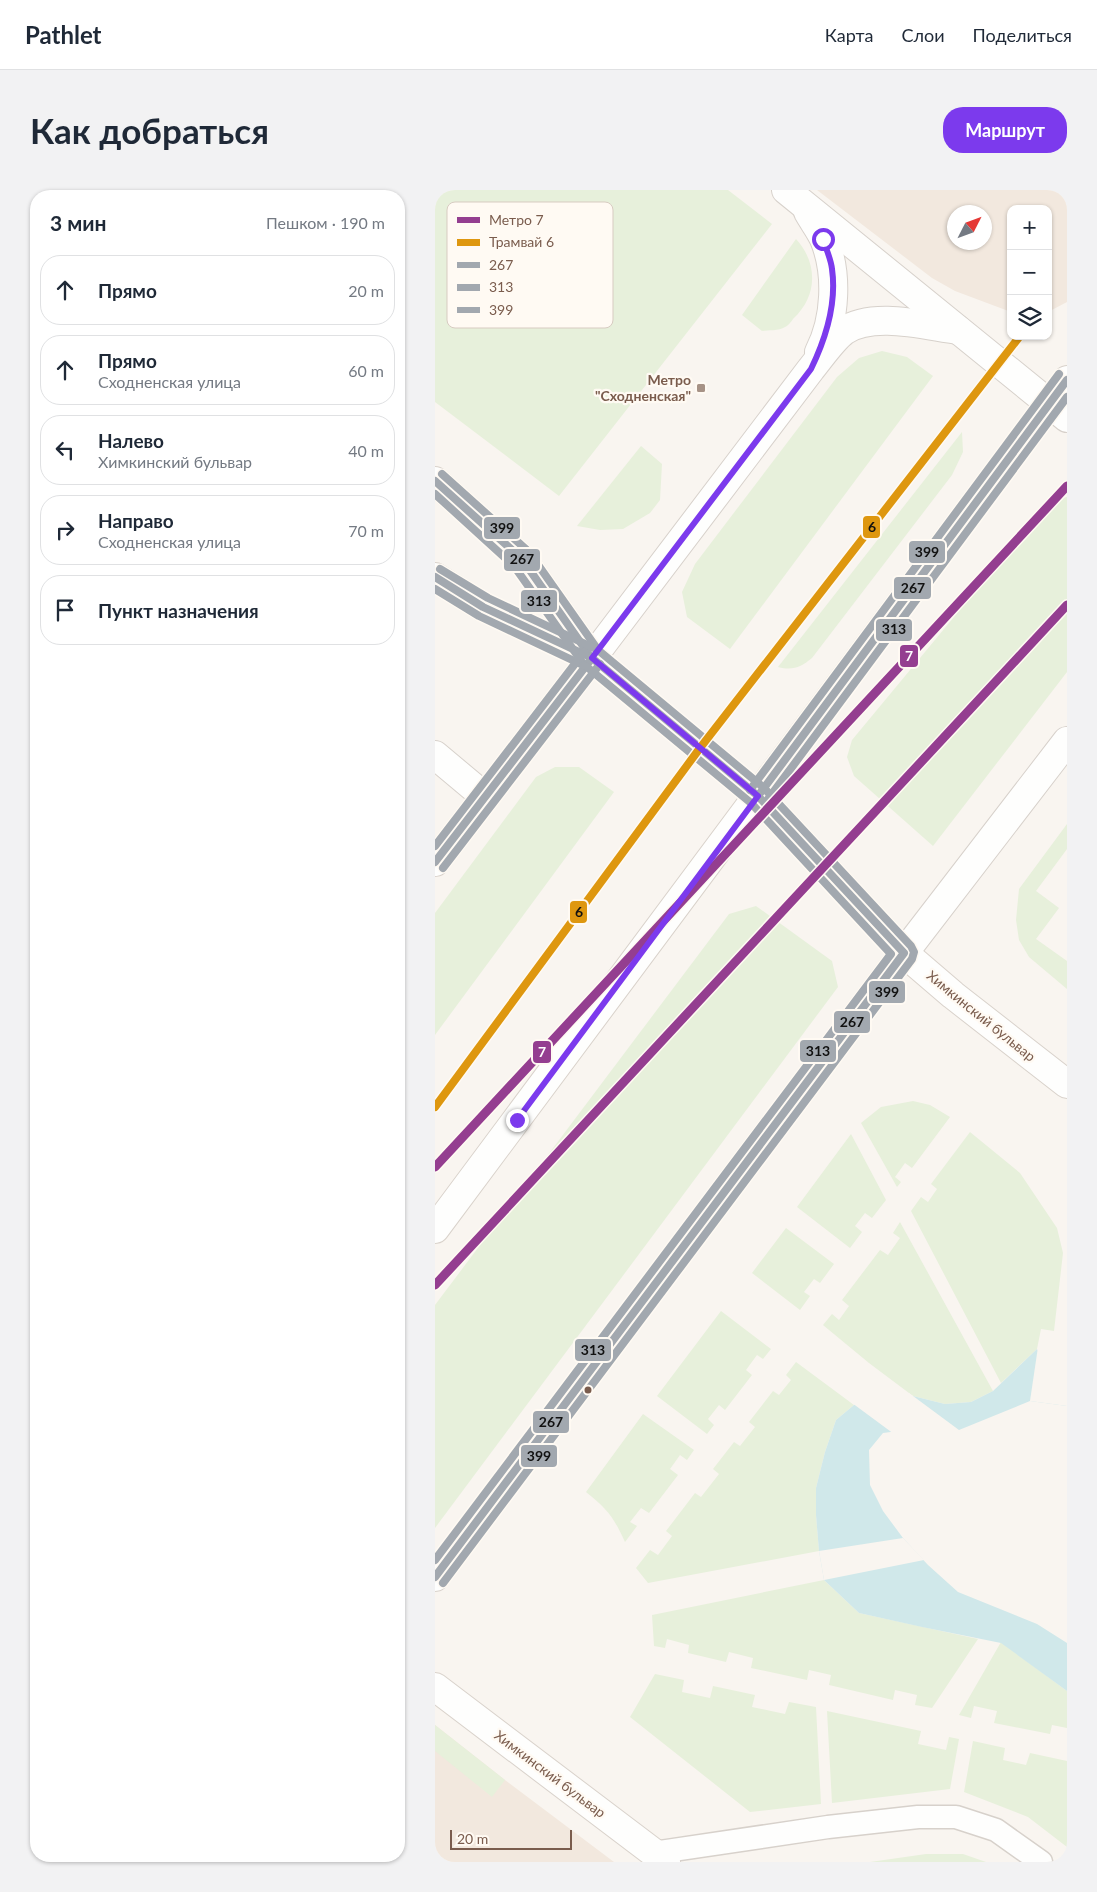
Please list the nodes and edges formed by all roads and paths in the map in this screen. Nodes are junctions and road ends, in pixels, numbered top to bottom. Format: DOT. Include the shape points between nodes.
graph roads {
  1 [pos="793,196"];
  2 [pos="958,330"];
  3 [pos="811,369"];
  4 [pos="1067,380"];
  5 [pos="1058,411"];
  6 [pos="435,481"];
  7 [pos="435,577"];
  8 [pos="592,658"];
  9 [pos="1067,740"];
  10 [pos="435,755"];
  11 [pos="484,796"];
  12 [pos="758,796"];
  13 [pos="435,862"];
  14 [pos="905,952"];
  15 [pos="1067,1084"];
  16 [pos="435,1229"];
  17 [pos="435,1577"];
  18 [pos="435,1687"];
  19 [pos="659,1857"];
  20 [pos="1041,1862"];
  1 -- 2 [label="main road"];
  1 -- 3 [label="main road" via="823,239 832,268 829,321"];
  2 -- 3 [label="main road" via="887,320 860,323 843,331"];
  2 -- 5 [label="main road"];
  3 -- 8 [label="main road"];
  4 -- 5 [label="main road"];
  5 -- 12 [label="main road"];
  6 -- 8 [label="main road" via="522,559"];
  7 -- 8 [label="main road" via="483,607"];
  8 -- 11 [label="main road"];
  8 -- 12 [label="main road, Химкинский бульвар"];
  9 -- 14 [label="main road"];
  10 -- 11 [label="main road"];
  11 -- 13 [label="main road"];
  12 -- 14 [label="main road, Химкинский бульвар"];
  12 -- 16 [label="main road"];
  14 -- 15 [label="main road, Химкинский бульвар" via="953,996"];
  14 -- 17 [label="main road"];
  18 -- 19 [label="main road, Химкинский бульвар"];
  19 -- 20 [label="lane" via="828,1827 918,1817 956,1817 996,1830"];
}
